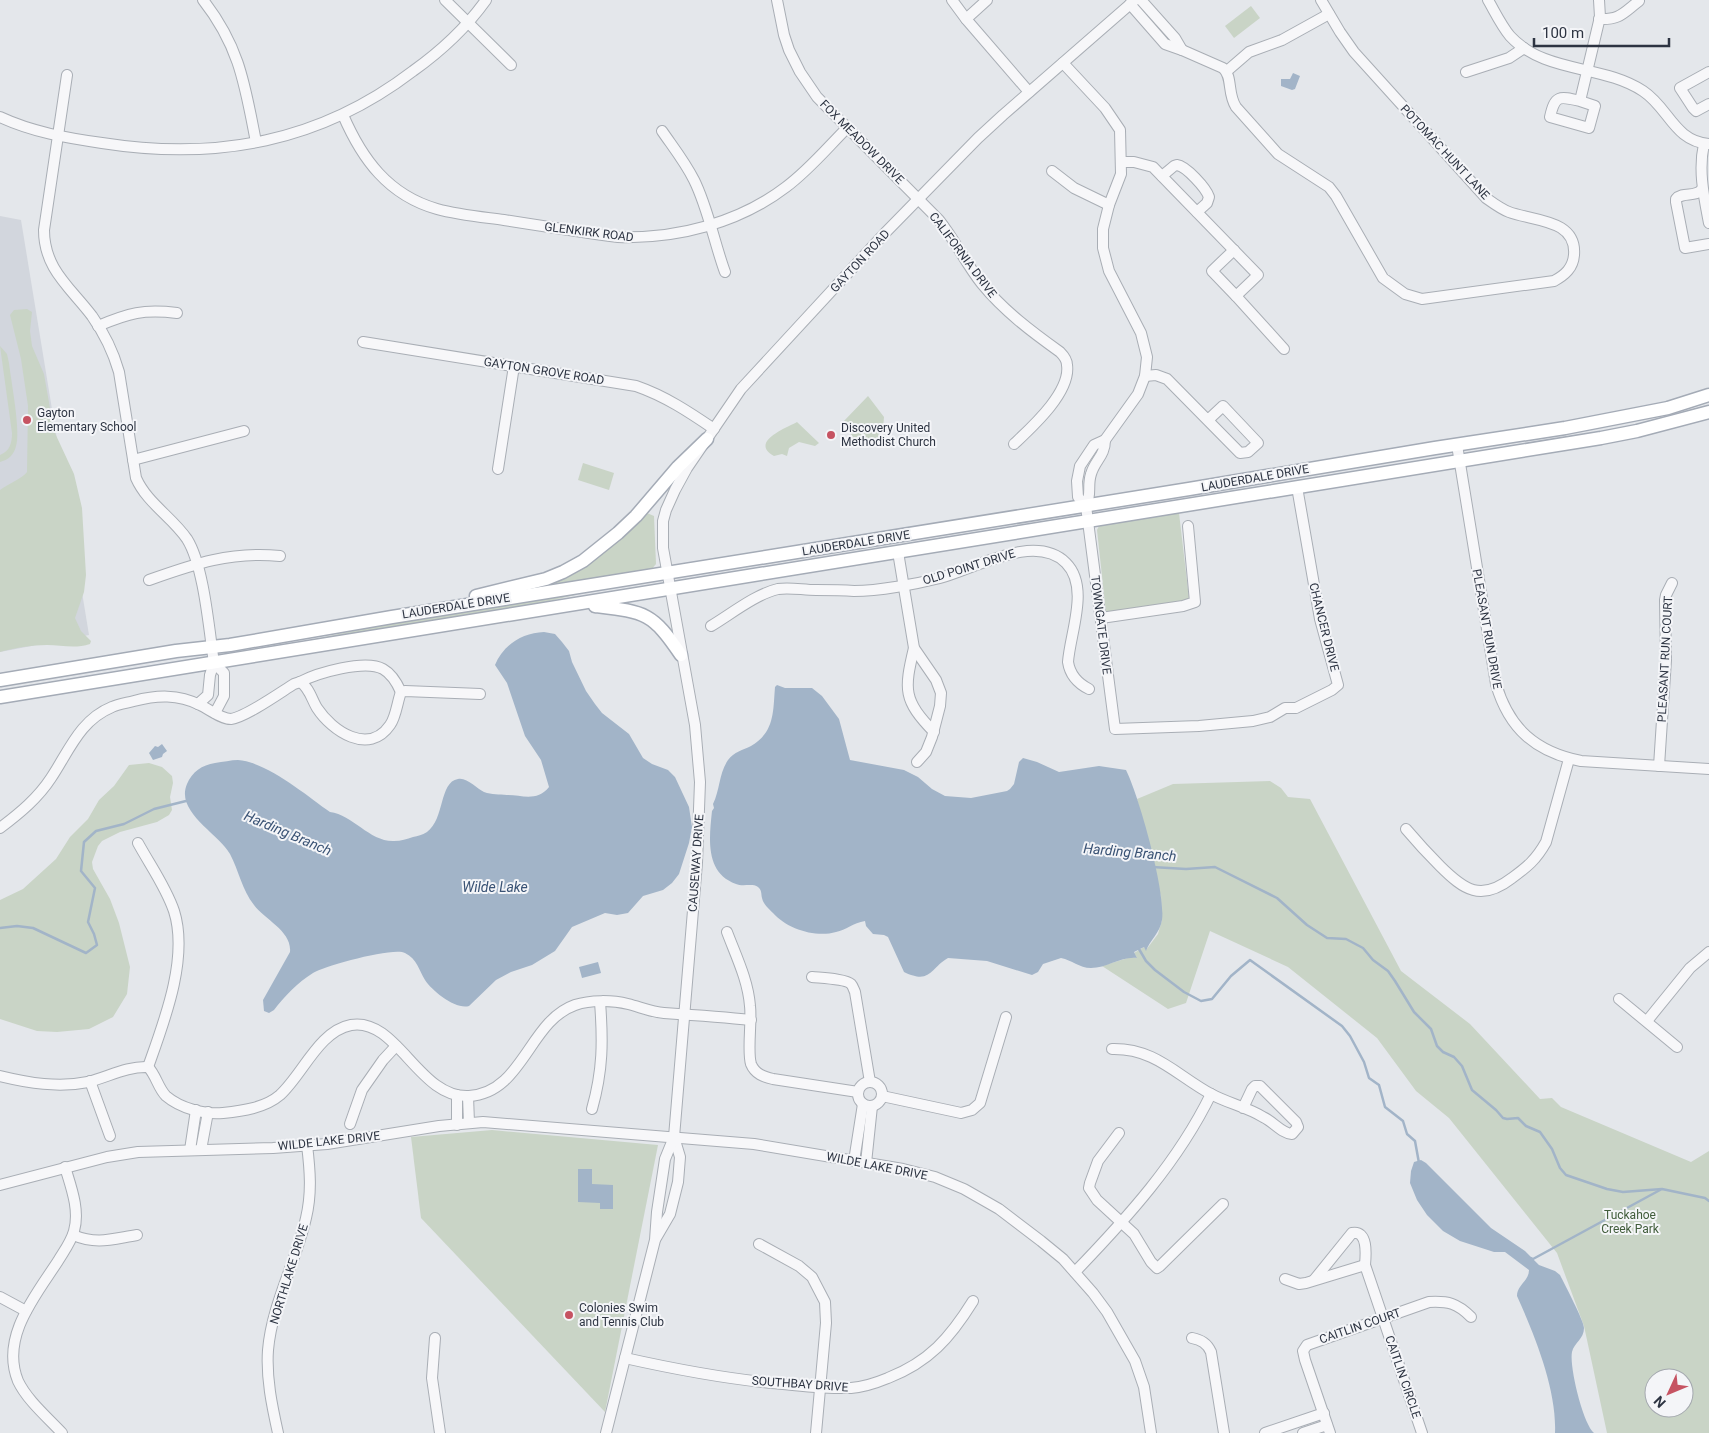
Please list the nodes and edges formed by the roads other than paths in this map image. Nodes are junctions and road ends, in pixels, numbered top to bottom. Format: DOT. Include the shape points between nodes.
graph roads {
  1 [pos="202,0"];
  2 [pos="445,0"];
  3 [pos="486,0"];
  4 [pos="777,0"];
  5 [pos="952,0"];
  6 [pos="987,0"];
  7 [pos="1141,0"];
  8 [pos="1321,0"];
  9 [pos="1488,0"];
  10 [pos="1599,0"];
  11 [pos="1638,0"];
  12 [pos="1133,2"];
  13 [pos="1330,14"];
  14 [pos="966,19"];
  15 [pos="1599,19"];
  16 [pos="468,22"];
  17 [pos="1524,48"];
  18 [pos="1182,50"];
  19 [pos="1062,63"];
  20 [pos="510,65"];
  21 [pos="1227,71"];
  22 [pos="1588,71"];
  23 [pos="1466,72"];
  24 [pos="1709,72"];
  25 [pos="67,75"];
  26 [pos="1029,92"];
  27 [pos="1580,102"];
  28 [pos="1709,104"];
  29 [pos="343,115"];
  30 [pos="0,117"];
  31 [pos="846,128"];
  32 [pos="662,132"];
  33 [pos="58,135"];
  34 [pos="256,142"];
  35 [pos="1706,144"];
  36 [pos="1122,162"];
  37 [pos="1052,171"];
  38 [pos="1162,176"];
  39 [pos="1702,189"];
  40 [pos="918,199"];
  41 [pos="1109,205"];
  42 [pos="1197,212"];
  43 [pos="1709,223"];
  44 [pos="710,224"];
  45 [pos="1709,244"];
  46 [pos="1234,250"];
  47 [pos="725,272"];
  48 [pos="1236,296"];
  49 [pos="176,313"];
  50 [pos="98,326"];
  51 [pos="363,342"];
  52 [pos="1284,349"];
  53 [pos="514,366"];
  54 [pos="1145,376"];
  55 [pos="1709,395"];
  56 [pos="1709,412"];
  57 [pos="1208,420"];
  58 [pos="244,431"];
  59 [pos="710,434"];
  60 [pos="1014,444"];
  61 [pos="1457,445"];
  62 [pos="133,460"];
  63 [pos="1460,461"];
  64 [pos="498,469"];
  65 [pos="1297,487"];
  66 [pos="1086,506"];
  67 [pos="1088,521"];
  68 [pos="1188,526"];
  69 [pos="898,552"];
  70 [pos="280,556"];
  71 [pos="197,564"];
  72 [pos="667,572"];
  73 [pos="149,580"];
  74 [pos="1672,583"];
  75 [pos="903,585"];
  76 [pos="670,590"];
  77 [pos="578,604"];
  78 [pos="426,611"];
  79 [pos="1101,618"];
  80 [pos="712,626"];
  81 [pos="212,647"];
  82 [pos="914,648"];
  83 [pos="681,655"];
  84 [pos="214,663"];
  85 [pos="0,680"];
  86 [pos="300,682"];
  87 [pos="1089,689"];
  88 [pos="401,692"];
  89 [pos="480,694"];
  90 [pos="0,697"];
  91 [pos="198,704"];
  92 [pos="216,713"];
  93 [pos="1115,729"];
  94 [pos="934,732"];
  95 [pos="1570,758"];
  96 [pos="917,762"];
  97 [pos="1660,766"];
  98 [pos="1709,769"];
  99 [pos="0,828"];
  100 [pos="1406,829"];
  101 [pos="138,843"];
  102 [pos="727,932"];
  103 [pos="1709,952"];
  104 [pos="812,977"];
  105 [pos="1619,998"];
  106 [pos="600,1002"];
  107 [pos="683,1013"];
  108 [pos="1006,1017"];
  109 [pos="751,1020"];
  110 [pos="1647,1021"];
  111 [pos="396,1046"];
  112 [pos="1678,1047"];
  113 [pos="1112,1049"];
  114 [pos="148,1067"];
  115 [pos="0,1076"];
  116 [pos="90,1081"];
  117 [pos="870,1082"];
  118 [pos="858,1092"];
  119 [pos="1211,1094"];
  120 [pos="462,1096"];
  121 [pos="882,1096"];
  122 [pos="868,1105"];
  123 [pos="592,1108"];
  124 [pos="1243,1108"];
  125 [pos="196,1110"];
  126 [pos="208,1112"];
  127 [pos="469,1123"];
  128 [pos="350,1124"];
  129 [pos="457,1124"];
  130 [pos="1119,1133"];
  131 [pos="110,1136"];
  132 [pos="674,1137"];
  133 [pos="307,1145"];
  134 [pos="190,1150"];
  135 [pos="201,1150"];
  136 [pos="854,1161"];
  137 [pos="866,1163"];
  138 [pos="65,1167"];
  139 [pos="0,1185"];
  140 [pos="1223,1204"];
  141 [pos="1122,1222"];
  142 [pos="72,1235"];
  143 [pos="137,1235"];
  144 [pos="655,1240"];
  145 [pos="759,1244"];
  146 [pos="1365,1265"];
  147 [pos="1074,1272"];
  148 [pos="1285,1279"];
  149 [pos="1314,1280"];
  150 [pos="0,1297"];
  151 [pos="973,1301"];
  152 [pos="26,1311"];
  153 [pos="1471,1317"];
  154 [pos="1383,1318"];
  155 [pos="435,1338"];
  156 [pos="1192,1338"];
  157 [pos="625,1358"];
  158 [pos="820,1387"];
  159 [pos="1324,1413"];
  160 [pos="1329,1429"];
  161 [pos="62,1433"];
  162 [pos="278,1433"];
  163 [pos="440,1433"];
  164 [pos="606,1433"];
  165 [pos="816,1433"];
  166 [pos="1150,1433"];
  167 [pos="1224,1433"];
  168 [pos="1265,1433"];
  169 [pos="1303,1433"];
  170 [pos="1422,1433"];
  1 -- 34 [label="street" via="218,20 233,49"];
  2 -- 16 [label="street"];
  3 -- 16 [label="street"];
  4 -- 31 [label="street, FOX MEADOW DRIVE" via="784,35 800,72 817,97"];
  5 -- 14 [label="street"];
  6 -- 14 [label="street"];
  7 -- 18 [label="street"];
  8 -- 13 [label="street, POTOMAC HUNT LANE"];
  9 -- 17 [label="street" via="1510,35"];
  10 -- 15 [label="street"];
  11 -- 15 [label="street" via="1617,18"];
  12 -- 18 [label="street" via="1165,44"];
  12 -- 19 [label="street, GAYTON ROAD"];
  13 -- 21 [label="street" via="1282,40 1249,52"];
  13 -- 21 [label="street, POTOMAC HUNT LANE" via="1354,52 1486,198 1509,212 1561,226 1568,232 1574,256 1565,275 1554,281 1422,299 1405,294 1383,278 1329,187 1278,154 1236,107 1231,99"];
  14 -- 26 [label="street"];
  15 -- 22 [label="street"];
  16 -- 20 [label="street"];
  16 -- 29 [label="street" via="430,59 400,82"];
  17 -- 22 [label="street" via="1552,62"];
  17 -- 23 [label="street" via="1510,58"];
  18 -- 21 [label="street"];
  19 -- 26 [label="street, GAYTON ROAD"];
  19 -- 36 [label="street" via="1105,108 1120,130"];
  22 -- 27 [label="street"];
  22 -- 35 [label="street" via="1645,92 1686,138"];
  24 -- 28 [label="street" via="1680,88 1696,111"];
  25 -- 33 [label="street"];
  26 -- 40 [label="street, GAYTON ROAD"];
  29 -- 34 [label="street" via="288,135"];
  29 -- 44 [label="street, GLENKIRK ROAD" via="352,138 382,177 411,198 437,209 618,237 662,236"];
  30 -- 33 [label="street"];
  31 -- 40 [label="street, FOX MEADOW DRIVE"];
  31 -- 44 [label="street, GLENKIRK ROAD" via="800,176 772,197 741,214"];
  32 -- 44 [label="street" via="694,181"];
  33 -- 34 [label="street" via="157,150 209,149"];
  33 -- 50 [label="street" via="44,230 45,245 55,272"];
  35 -- 39 [label="street" via="1701,157"];
  36 -- 38 [label="street" via="1153,167"];
  36 -- 41 [label="street" via="1121,174"];
  37 -- 41 [label="street" via="1074,188"];
  38 -- 42 [label="street"];
  38 -- 42 [label="street" via="1177,165 1205,189 1209,200"];
  39 -- 43 [label="street"];
  39 -- 45 [label="street" via="1698,194 1677,197 1676,202 1685,248"];
  40 -- 59 [label="street, GAYTON ROAD" via="741,389"];
  40 -- 60 [label="street, CALIFORNIA DRIVE" via="950,233 993,297 1066,359 1067,374 1057,397 1038,422"];
  41 -- 54 [label="street" via="1103,230 1104,254 1109,271 1142,333 1147,367"];
  42 -- 46 [label="street"];
  44 -- 47 [label="street"];
  46 -- 48 [label="street" via="1258,275"];
  46 -- 48 [label="street" via="1212,271"];
  48 -- 52 [label="street"];
  49 -- 50 [label="street" via="143,311"];
  50 -- 62 [label="street" via="115,357 119,372"];
  51 -- 53 [label="street, GAYTON GROVE ROAD"];
  53 -- 59 [label="street, GAYTON GROVE ROAD" via="636,386 674,402"];
  53 -- 64 [label="street"];
  54 -- 57 [label="street" via="1156,375 1166,379"];
  54 -- 66 [label="street, TOWNGATE DRIVE" via="1138,394 1105,440 1105,449 1091,473 1090,497"];
  55 -- 61 [label="main road, LAUDERDALE DRIVE" via="1636,415"];
  56 -- 63 [label="main road, LAUDERDALE DRIVE" via="1637,431"];
  57 -- 57 [label="street" via="1240,453 1248,452 1258,443 1223,406"];
  58 -- 62 [label="street"];
  59 -- 72 [label="street, GAYTON ROAD" via="681,478 666,510 662,530"];
  59 -- 78 [label="main road" via="626,526 572,568 555,576"];
  61 -- 63 [label="street, PLEASANT RUN DRIVE"];
  61 -- 66 [label="main road, LAUDERDALE DRIVE"];
  62 -- 71 [label="street" via="136,478 143,492 186,537"];
  63 -- 65 [label="main road, LAUDERDALE DRIVE"];
  63 -- 95 [label="street, PLEASANT RUN DRIVE" via="1499,694 1512,720 1523,733 1545,750"];
  65 -- 67 [label="main road, LAUDERDALE DRIVE"];
  65 -- 93 [label="street, CHANCER DRIVE" via="1316,601 1337,679 1336,688 1296,708 1285,708 1248,722"];
  66 -- 67 [label="street, TOWNGATE DRIVE"];
  66 -- 72 [label="main road, LAUDERDALE DRIVE"];
  67 -- 69 [label="main road, LAUDERDALE DRIVE"];
  67 -- 79 [label="street, TOWNGATE DRIVE"];
  68 -- 79 [label="street" via="1195,602"];
  69 -- 75 [label="street"];
  69 -- 76 [label="main road, LAUDERDALE DRIVE"];
  70 -- 71 [label="street" via="234,555"];
  71 -- 73 [label="street"];
  71 -- 81 [label="street"];
  72 -- 76 [label="street, GAYTON ROAD"];
  72 -- 78 [label="main road, LAUDERDALE DRIVE"];
  74 -- 97 [label="street, PLEASANT RUN COURT" via="1666,595"];
  75 -- 80 [label="street, OLD POINT DRIVE" via="868,590 776,590"];
  75 -- 82 [label="street"];
  75 -- 87 [label="street, OLD POINT DRIVE" via="939,578 1012,553 1046,552 1061,559 1071,569 1077,591 1076,620 1068,654 1069,669 1077,681"];
  76 -- 77 [label="main road, LAUDERDALE DRIVE"];
  76 -- 83 [label="street, CAUSEWAY DRIVE"];
  77 -- 83 [label="main road" via="624,609 647,617 666,632"];
  77 -- 84 [label="main road, LAUDERDALE DRIVE"];
  78 -- 81 [label="main road, LAUDERDALE DRIVE"];
  79 -- 93 [label="street, TOWNGATE DRIVE"];
  81 -- 84 [label="street"];
  81 -- 85 [label="main road, LAUDERDALE DRIVE"];
  82 -- 94 [label="street" via="941,693"];
  82 -- 94 [label="street" via="907,676 910,703"];
  83 -- 107 [label="street, CAUSEWAY DRIVE" via="695,724 700,782 697,863"];
  84 -- 90 [label="main road, LAUDERDALE DRIVE"];
  84 -- 91 [label="street" via="208,695"];
  84 -- 92 [label="street" via="224,673 224,696"];
  86 -- 88 [label="street" via="347,668 374,666 389,673"];
  86 -- 88 [label="street" via="331,723 347,735 368,741 391,724"];
  86 -- 92 [label="street" via="237,717 225,718"];
  88 -- 89 [label="street"];
  91 -- 92 [label="street"];
  91 -- 99 [label="street" via="171,696 152,697 113,706 102,712 80,730 40,793"];
  94 -- 96 [label="street" via="926,752"];
  95 -- 97 [label="street, PLEASANT RUN DRIVE"];
  95 -- 100 [label="street" via="1540,854 1502,886 1479,891 1462,886"];
  97 -- 98 [label="street, PLEASANT RUN DRIVE"];
  101 -- 114 [label="street" via="167,894 174,912 178,939 173,988"];
  102 -- 109 [label="street" via="745,981"];
  103 -- 110 [label="street" via="1690,968"];
  104 -- 117 [label="street" via="850,982 855,992"];
  105 -- 110 [label="street"];
  106 -- 107 [label="street" via="627,1004 663,1013"];
  106 -- 120 [label="street" via="567,1009 546,1027 497,1088"];
  106 -- 123 [label="street" via="602,1062"];
  107 -- 109 [label="street"];
  107 -- 132 [label="street, CAUSEWAY DRIVE"];
  108 -- 121 [label="street" via="980,1102 972,1110 960,1113"];
  109 -- 118 [label="street" via="752,1066 762,1077"];
  110 -- 112 [label="street"];
  111 -- 120 [label="street" via="434,1084"];
  111 -- 126 [label="street" via="370,1026 344,1027 324,1040 279,1096 257,1107"];
  111 -- 128 [label="street" via="362,1090"];
  113 -- 119 [label="street" via="1125,1048 1150,1055"];
  114 -- 116 [label="street"];
  114 -- 125 [label="street" via="166,1096"];
  115 -- 116 [label="street" via="34,1084"];
  116 -- 131 [label="street"];
  117 -- 118 [label="street" via="862,1084"];
  117 -- 121 [label="street" via="877,1084"];
  118 -- 122 [label="street" via="859,1100"];
  119 -- 124 [label="street"];
  119 -- 141 [label="street" via="1173,1159"];
  120 -- 127 [label="street"];
  120 -- 129 [label="street"];
  121 -- 122 [label="street" via="878,1103"];
  122 -- 136 [label="street"];
  122 -- 137 [label="street"];
  124 -- 124 [label="street" via="1262,1116 1285,1133 1292,1134 1298,1127 1260,1086 1252,1089"];
  125 -- 126 [label="street"];
  125 -- 134 [label="street"];
  126 -- 135 [label="street"];
  127 -- 129 [label="street, WILDE LAKE DRIVE"];
  127 -- 132 [label="street, WILDE LAKE DRIVE"];
  129 -- 133 [label="street, WILDE LAKE DRIVE"];
  130 -- 141 [label="street" via="1098,1161 1089,1188 1096,1200"];
  132 -- 136 [label="street, WILDE LAKE DRIVE" via="754,1144"];
  132 -- 144 [label="street, CAUSEWAY DRIVE" via="665,1159"];
  132 -- 144 [label="street, CAUSEWAY DRIVE" via="680,1157 678,1182 670,1214"];
  133 -- 135 [label="street, WILDE LAKE DRIVE"];
  133 -- 162 [label="street, NORTHLAKE DRIVE" via="308,1211 274,1317 268,1351 270,1392"];
  134 -- 135 [label="street, WILDE LAKE DRIVE"];
  134 -- 138 [label="street, WILDE LAKE DRIVE" via="138,1152"];
  136 -- 137 [label="street, WILDE LAKE DRIVE"];
  137 -- 147 [label="street, WILDE LAKE DRIVE" via="936,1177 978,1196 1041,1241"];
  138 -- 139 [label="street, WILDE LAKE DRIVE"];
  138 -- 142 [label="street" via="76,1214"];
  140 -- 141 [label="street" via="1157,1268"];
  141 -- 147 [label="street"];
  142 -- 143 [label="street" via="101,1242"];
  142 -- 152 [label="street"];
  144 -- 157 [label="street, CAUSEWAY DRIVE"];
  145 -- 158 [label="street" via="799,1266 812,1277 822,1294 826,1323"];
  146 -- 149 [label="street"];
  146 -- 149 [label="street, CAITLIN CIRCLE" via="1364,1240 1361,1234 1352,1233"];
  146 -- 154 [label="street, CAITLIN CIRCLE"];
  147 -- 166 [label="street, WILDE LAKE DRIVE" via="1107,1312 1135,1361 1144,1387"];
  148 -- 149 [label="street" via="1299,1284"];
  150 -- 152 [label="street"];
  151 -- 158 [label="street, SOUTHBAY DRIVE" via="939,1347 905,1372 864,1386"];
  152 -- 161 [label="street" via="13,1338 14,1371 24,1392"];
  153 -- 154 [label="street, CAITLIN COURT" via="1461,1307 1442,1301 1429,1302"];
  154 -- 159 [label="street, CAITLIN COURT" via="1304,1348 1305,1360"];
  154 -- 170 [label="street, CAITLIN CIRCLE"];
  155 -- 163 [label="street" via="432,1378"];
  156 -- 167 [label="street" via="1204,1342 1211,1352"];
  157 -- 158 [label="street, SOUTHBAY DRIVE" via="737,1380"];
  157 -- 164 [label="street, CAUSEWAY DRIVE"];
  158 -- 165 [label="street"];
  159 -- 160 [label="street, CAITLIN COURT"];
  159 -- 168 [label="street"];
  160 -- 169 [label="street"];
}
